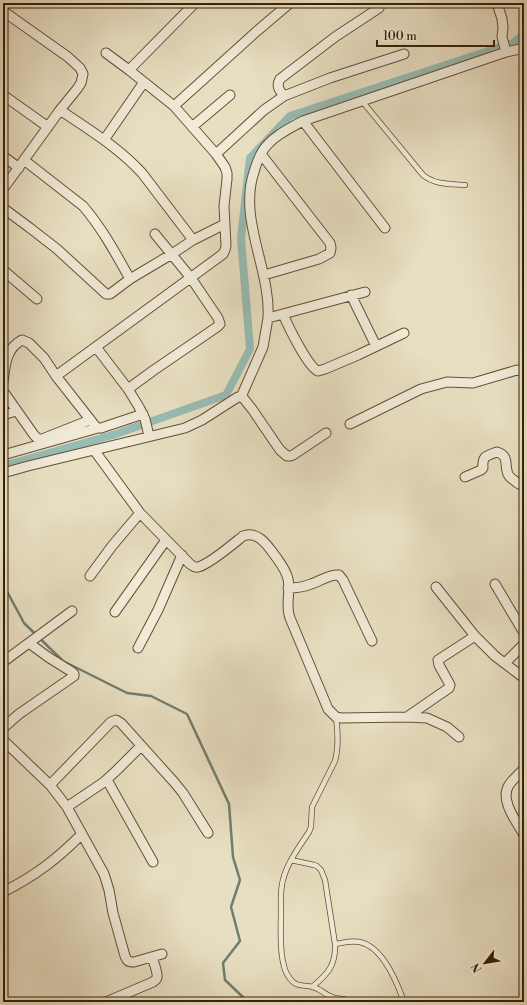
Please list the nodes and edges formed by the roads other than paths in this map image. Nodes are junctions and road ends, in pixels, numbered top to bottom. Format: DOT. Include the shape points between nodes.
graph roads {
  1 [pos="195,3"];
  2 [pos="290,3"];
  3 [pos="497,3"];
  4 [pos="378,8"];
  5 [pos="3,11"];
  6 [pos="524,48"];
  7 [pos="505,51"];
  8 [pos="106,53"];
  9 [pos="404,54"];
  10 [pos="129,70"];
  11 [pos="144,82"];
  12 [pos="3,95"];
  13 [pos="230,95"];
  14 [pos="284,96"];
  15 [pos="362,101"];
  16 [pos="174,106"];
  17 [pos="60,110"];
  18 [pos="303,121"];
  19 [pos="48,127"];
  20 [pos="192,127"];
  21 [pos="104,140"];
  22 [pos="216,154"];
  23 [pos="261,154"];
  24 [pos="3,156"];
  25 [pos="24,160"];
  26 [pos="19,168"];
  27 [pos="465,185"];
  28 [pos="3,189"];
  29 [pos="3,208"];
  30 [pos="225,224"];
  31 [pos="384,228"];
  32 [pos="155,234"];
  33 [pos="193,240"];
  34 [pos="172,254"];
  35 [pos="3,270"];
  36 [pos="264,275"];
  37 [pos="130,278"];
  38 [pos="191,278"];
  39 [pos="365,292"];
  40 [pos="351,295"];
  41 [pos="37,299"];
  42 [pos="283,314"];
  43 [pos="268,318"];
  44 [pos="404,333"];
  45 [pos="376,346"];
  46 [pos="96,347"];
  47 [pos="524,372"];
  48 [pos="56,376"];
  49 [pos="3,382"];
  50 [pos="128,389"];
  51 [pos="3,391"];
  52 [pos="241,397"];
  53 [pos="16,411"];
  54 [pos="3,415"];
  55 [pos="144,416"];
  56 [pos="90,420"];
  57 [pos="350,424"];
  58 [pos="98,428"];
  59 [pos="149,433"];
  60 [pos="326,433"];
  61 [pos="94,450"];
  62 [pos="3,455"];
  63 [pos="3,474"];
  64 [pos="465,477"];
  65 [pos="524,485"];
  66 [pos="140,513"];
  67 [pos="166,540"];
  68 [pos="182,555"];
  69 [pos="90,576"];
  70 [pos="496,584"];
  71 [pos="436,587"];
  72 [pos="288,588"];
  73 [pos="72,611"];
  74 [pos="115,612"];
  75 [pos="524,633"];
  76 [pos="475,636"];
  77 [pos="31,641"];
  78 [pos="372,641"];
  79 [pos="524,644"];
  80 [pos="138,648"];
  81 [pos="3,662"];
  82 [pos="505,663"];
  83 [pos="524,678"];
  84 [pos="336,717"];
  85 [pos="406,717"];
  86 [pos="3,728"];
  87 [pos="459,737"];
  88 [pos="3,740"];
  89 [pos="141,746"];
  90 [pos="524,769"];
  91 [pos="107,780"];
  92 [pos="50,785"];
  93 [pos="66,807"];
  94 [pos="208,833"];
  95 [pos="82,834"];
  96 [pos="524,835"];
  97 [pos="291,860"];
  98 [pos="153,862"];
  99 [pos="3,892"];
  100 [pos="335,944"];
  101 [pos="162,954"];
  102 [pos="152,957"];
  103 [pos="312,987"];
  104 [pos="106,1002"];
  105 [pos="352,1002"];
  106 [pos="404,1002"];
  1 -- 10 [label="street"];
  2 -- 16 [label="street"];
  3 -- 7 [label="street" via="502,19"];
  4 -- 14 [label="street" via="280,79 278,86"];
  5 -- 17 [label="street" via="80,68 83,74 81,83"];
  6 -- 7 [label="street"];
  7 -- 15 [label="street"];
  8 -- 10 [label="street"];
  9 -- 14 [label="street"];
  10 -- 11 [label="street"];
  11 -- 16 [label="street"];
  11 -- 21 [label="street"];
  12 -- 19 [label="street"];
  13 -- 20 [label="street"];
  14 -- 22 [label="street" via="264,110"];
  15 -- 18 [label="street"];
  15 -- 27 [label="lane" via="423,175 440,182"];
  16 -- 20 [label="street"];
  17 -- 19 [label="street"];
  17 -- 21 [label="street"];
  18 -- 23 [label="street" via="268,144"];
  18 -- 31 [label="street"];
  19 -- 25 [label="street"];
  20 -- 22 [label="street"];
  21 -- 33 [label="street" via="142,173"];
  22 -- 30 [label="street" via="227,172"];
  23 -- 36 [label="street" via="249,190 254,234"];
  23 -- 36 [label="street" via="330,243 331,248 330,253 319,260"];
  24 -- 26 [label="street"];
  25 -- 26 [label="street"];
  25 -- 37 [label="street" via="83,206 104,234"];
  26 -- 28 [label="street"];
  29 -- 37 [label="street" via="57,249 106,294 110,294"];
  30 -- 33 [label="street"];
  30 -- 38 [label="street" via="226,246 223,254"];
  32 -- 34 [label="street"];
  33 -- 34 [label="street"];
  34 -- 37 [label="street"];
  34 -- 38 [label="street"];
  35 -- 41 [label="street"];
  36 -- 43 [label="street"];
  38 -- 46 [label="street"];
  38 -- 50 [label="street" via="220,324"];
  39 -- 40 [label="street"];
  40 -- 42 [label="street"];
  40 -- 45 [label="street"];
  42 -- 43 [label="street"];
  42 -- 45 [label="street" via="293,335 318,371"];
  43 -- 52 [label="street" via="263,347"];
  44 -- 45 [label="street"];
  46 -- 48 [label="street"];
  46 -- 50 [label="street"];
  47 -- 57 [label="street" via="517,370 473,383 447,382 421,389"];
  48 -- 49 [label="street" via="29,342 22,340 9,352"];
  48 -- 56 [label="street"];
  50 -- 55 [label="street"];
  51 -- 53 [label="street"];
  52 -- 59 [label="street" via="185,428"];
  52 -- 60 [label="street" via="287,456"];
  53 -- 54 [label="street"];
  53 -- 56 [label="street" via="38,439"];
  55 -- 58 [label="street"];
  55 -- 59 [label="street"];
  56 -- 58 [label="street"];
  58 -- 62 [label="street"];
  59 -- 61 [label="street"];
  61 -- 63 [label="street"];
  61 -- 66 [label="street"];
  64 -- 65 [label="street" via="481,470 484,458 497,452 503,455 507,463 509,476 516,483"];
  66 -- 67 [label="street"];
  66 -- 69 [label="street"];
  67 -- 68 [label="street"];
  67 -- 74 [label="street"];
  68 -- 72 [label="street" via="190,564 198,567 243,536 253,535 269,546 285,570"];
  68 -- 80 [label="street"];
  70 -- 75 [label="street"];
  71 -- 76 [label="street"];
  72 -- 78 [label="street" via="309,585 332,575 339,575"];
  72 -- 84 [label="street" via="287,605 290,618 328,709"];
  73 -- 77 [label="street"];
  76 -- 82 [label="street"];
  76 -- 85 [label="street" via="438,660 450,685 449,688"];
  77 -- 81 [label="street"];
  77 -- 86 [label="street" via="74,676"];
  79 -- 82 [label="street"];
  82 -- 83 [label="street"];
  84 -- 85 [label="street"];
  84 -- 97 [label="lane" via="338,732 335,761 312,807 309,832"];
  85 -- 87 [label="street" via="432,720"];
  88 -- 92 [label="street"];
  89 -- 91 [label="street"];
  89 -- 92 [label="street" via="118,721 113,721"];
  89 -- 94 [label="street" via="182,793"];
  90 -- 96 [label="street" via="508,786 506,792 508,806"];
  91 -- 93 [label="street"];
  91 -- 98 [label="street"];
  92 -- 93 [label="street"];
  93 -- 95 [label="street"];
  95 -- 99 [label="street" via="57,858"];
  95 -- 102 [label="street" via="107,882 127,961 134,962"];
  97 -- 100 [label="lane" via="318,866 321,870 325,880"];
  97 -- 103 [label="lane" via="282,888 282,958 292,981 298,985"];
  100 -- 103 [label="lane" via="334,959 328,972"];
  100 -- 106 [label="lane" via="357,941 374,950 388,966"];
  101 -- 102 [label="street"];
  102 -- 104 [label="street" via="156,980"];
  103 -- 105 [label="lane" via="331,997"];
}
